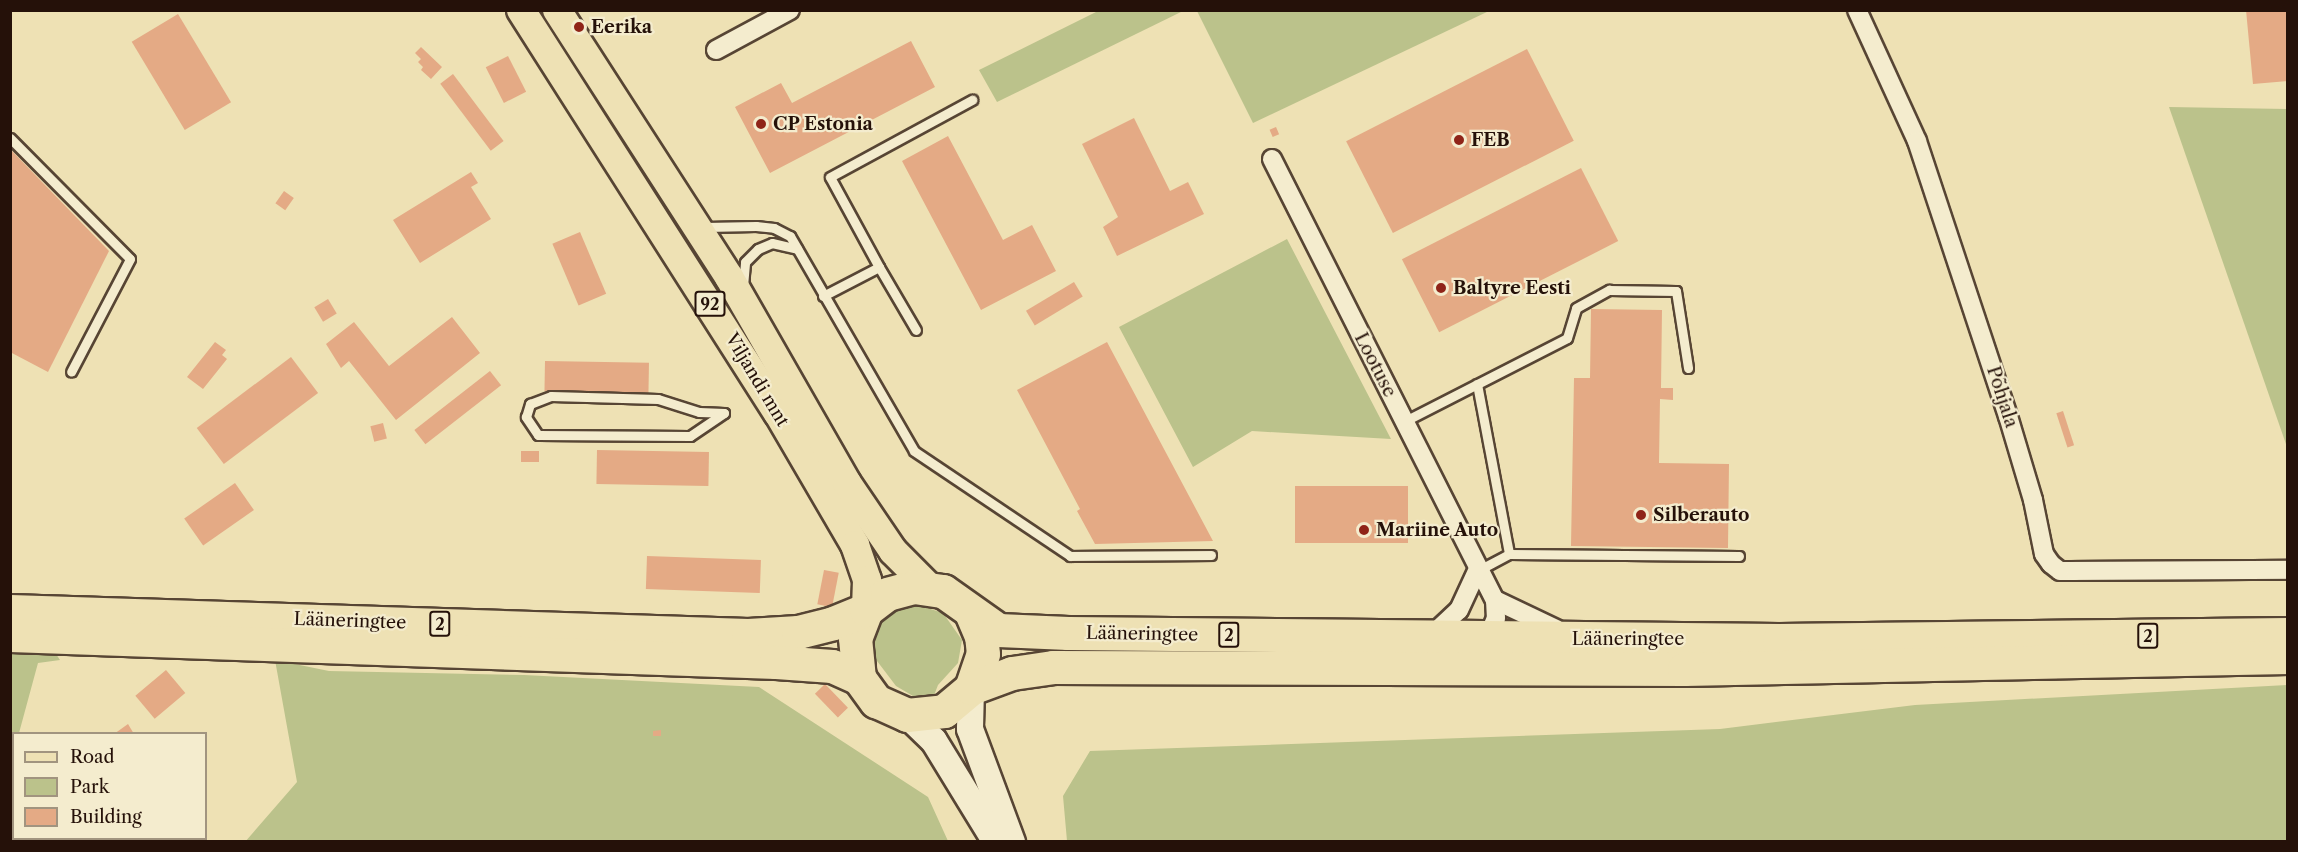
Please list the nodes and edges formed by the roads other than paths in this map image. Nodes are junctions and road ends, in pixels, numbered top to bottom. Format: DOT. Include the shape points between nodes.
graph roads {
  1 [pos="521,10"];
  2 [pos="557,10"];
  3 [pos="790,10"];
  4 [pos="1857,10"];
  5 [pos="716,50"];
  6 [pos="972,100"];
  7 [pos="10,138"];
  8 [pos="1272,159"];
  9 [pos="694,224"];
  10 [pos="797,249"];
  11 [pos="879,267"];
  12 [pos="823,296"];
  13 [pos="742,300"];
  14 [pos="916,330"];
  15 [pos="1688,368"];
  16 [pos="71,372"];
  17 [pos="1477,384"];
  18 [pos="724,412"];
  19 [pos="1403,422"];
  20 [pos="1509,554"];
  21 [pos="1211,555"];
  22 [pos="1739,556"];
  23 [pos="2288,570"];
  24 [pos="1478,571"];
  25 [pos="929,587"];
  26 [pos="1495,600"];
  27 [pos="866,610"];
  28 [pos="10,611"];
  29 [pos="972,615"];
  30 [pos="2288,634"];
  31 [pos="10,635"];
  32 [pos="1419,638"];
  33 [pos="1490,639"];
  34 [pos="1586,639"];
  35 [pos="2288,657"];
  36 [pos="1445,671"];
  37 [pos="859,678"];
  38 [pos="971,688"];
  39 [pos="907,715"];
  40 [pos="996,842"];
  41 [pos="1012,842"];
  1 -- 27 [label="main road, Viljandi mnt / 92" via="760,383 855,545 867,580"];
  2 -- 9 [label="main road, Viljandi mnt / 92"];
  3 -- 5 [label="street"];
  4 -- 23 [label="street, Põhjala" via="1917,141 2008,416 2044,554 2051,564 2060,570 2075,571"];
  6 -- 11 [label="lane" via="830,177"];
  7 -- 16 [label="lane" via="130,259"];
  8 -- 19 [label="street, Lootuse"];
  9 -- 10 [label="lane" via="714,229 774,228 790,236"];
  9 -- 13 [label="main road, Viljandi mnt / 92"];
  10 -- 12 [label="lane"];
  10 -- 13 [label="lane" via="772,243 758,249 745,262"];
  11 -- 12 [label="lane"];
  11 -- 14 [label="lane"];
  12 -- 21 [label="lane" via="914,451 1050,543 1070,556"];
  13 -- 25 [label="main road, Viljandi mnt / 92" via="847,483 893,551"];
  15 -- 17 [label="lane" via="1676,291 1609,290 1576,308 1567,338"];
  17 -- 19 [label="lane"];
  17 -- 20 [label="lane"];
  18 -- 18 [label="lane" via="699,412 658,399 551,396 530,404 526,417 538,435 690,436"];
  19 -- 24 [label="street, Lootuse"];
  20 -- 22 [label="lane"];
  20 -- 24 [label="lane"];
  24 -- 26 [label="street, Lootuse"];
  24 -- 32 [label="street" via="1452,618 1438,631"];
  25 -- 27 [label="highway, Lääneringtee / 2" via="902,589"];
  25 -- 29 [label="highway, Lääneringtee / 2" via="959,601"];
  26 -- 33 [label="street" via="1496,618"];
  26 -- 34 [label="street" via="1536,622"];
  27 -- 28 [label="highway, Lääneringtee / 2" via="798,632 748,635"];
  27 -- 37 [label="highway" via="855,638"];
  29 -- 32 [label="highway, Lääneringtee / 2" via="998,630"];
  29 -- 38 [label="highway" via="983,654"];
  30 -- 34 [label="highway, Lääneringtee / 2"];
  31 -- 37 [label="highway, Lääneringtee / 2" via="776,662 832,666"];
  32 -- 33 [label="highway, Lääneringtee / 2"];
  33 -- 34 [label="highway, Lääneringtee / 2"];
  33 -- 36 [label="street"];
  35 -- 36 [label="highway, Lääneringtee / 2"];
  36 -- 38 [label="highway, Lääneringtee / 2" via="1053,667 1012,673"];
  37 -- 39 [label="highway, Lääneringtee / 2" via="876,701"];
  38 -- 39 [label="highway, Lääneringtee / 2" via="944,711"];
  38 -- 41 [label="street" via="970,729"];
  39 -- 40 [label="street" via="934,741"];
}
